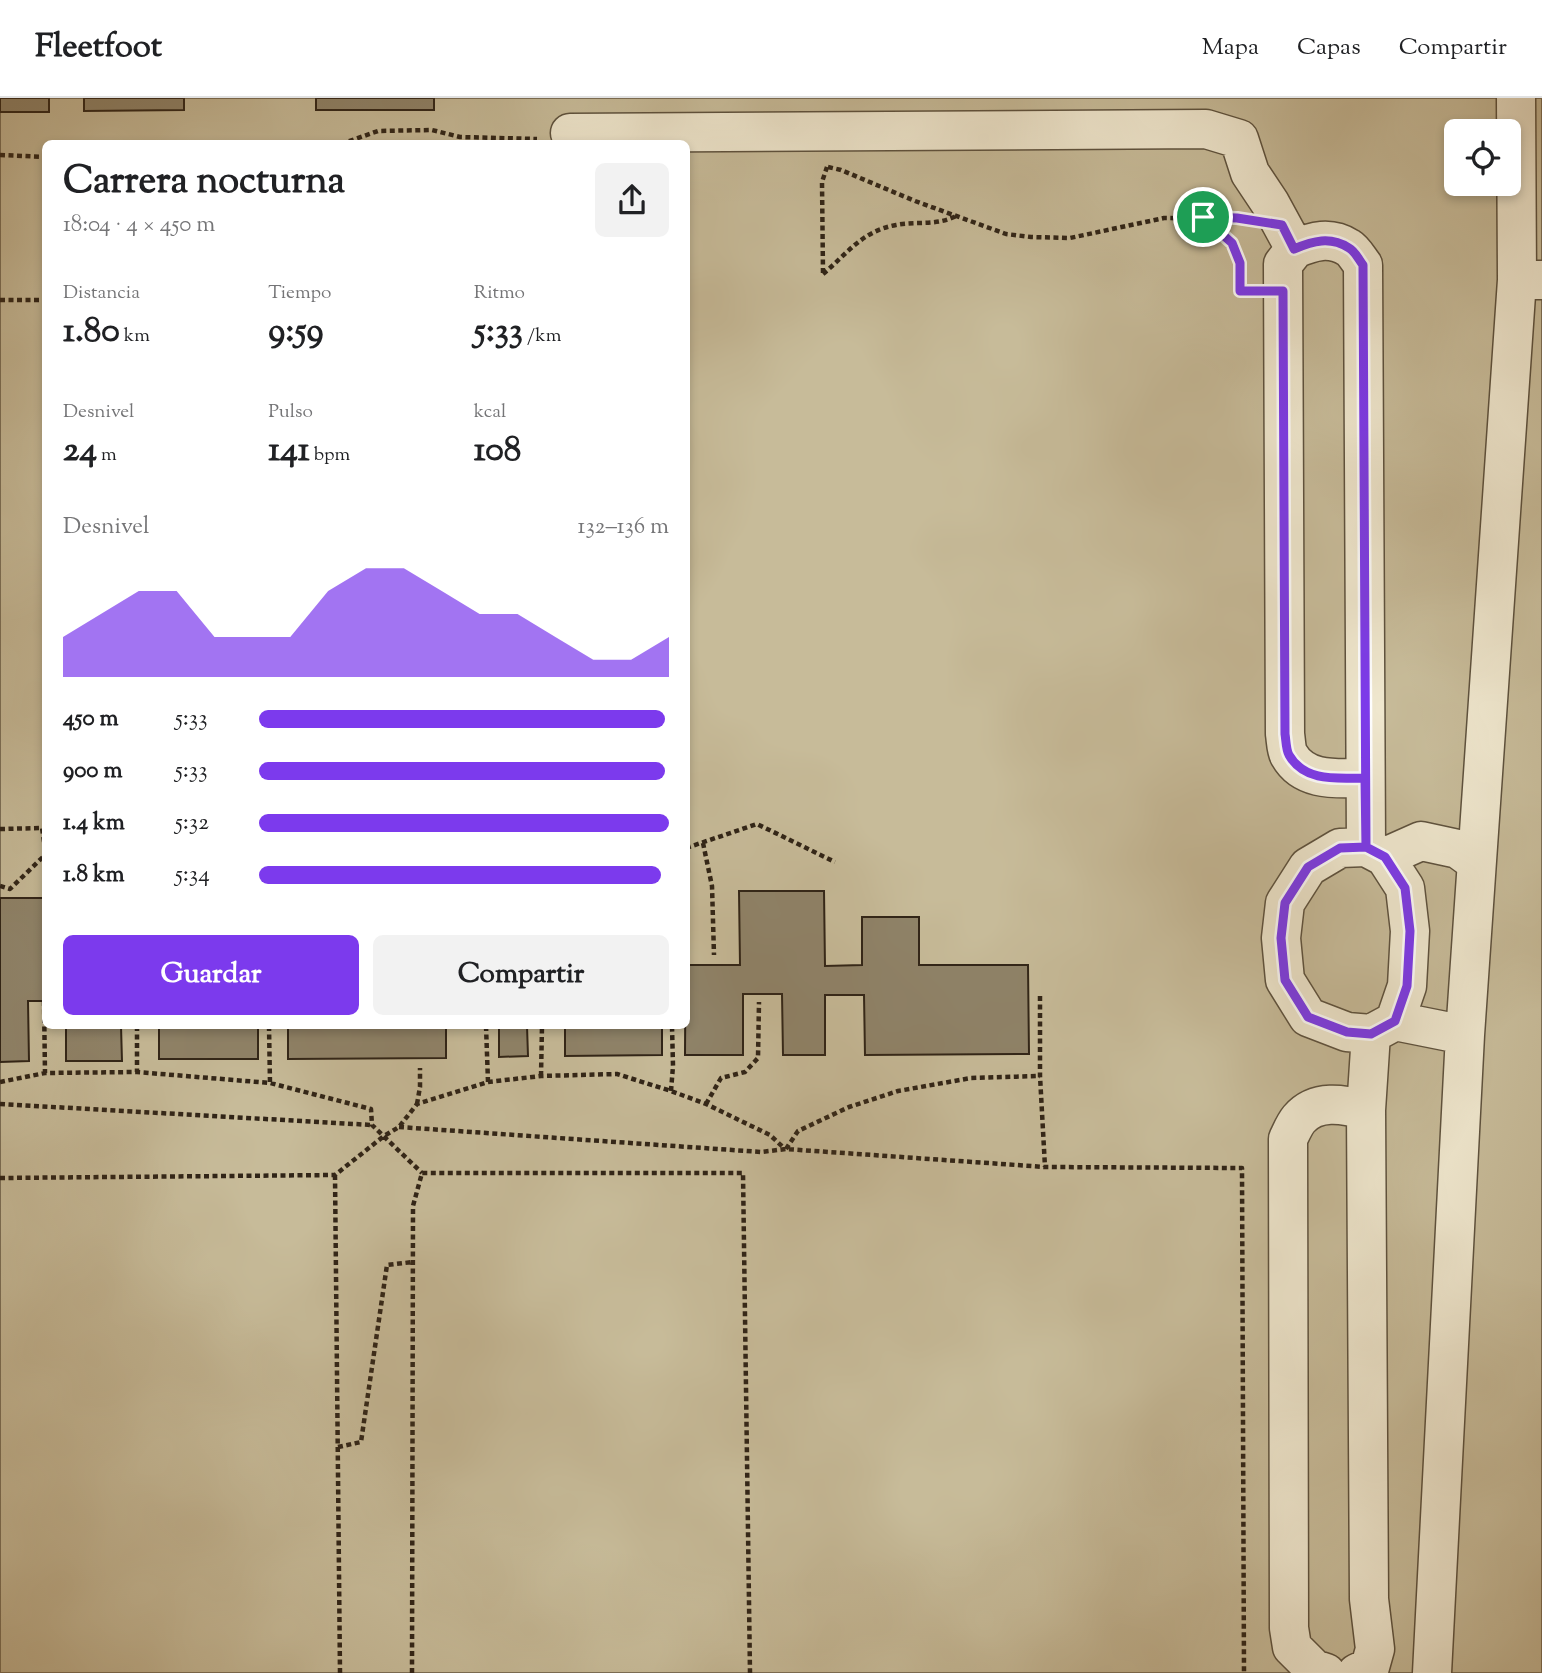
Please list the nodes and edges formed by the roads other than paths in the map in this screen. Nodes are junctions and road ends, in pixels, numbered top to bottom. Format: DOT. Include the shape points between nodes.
graph roads {
  1 [pos="1516,98"];
  2 [pos="570,133"];
  3 [pos="1288,237"];
  4 [pos="1529,280"];
  5 [pos="1365,778"];
  6 [pos="1375,852"];
  7 [pos="1476,862"];
  8 [pos="1383,1027"];
  9 [pos="1465,1035"];
  10 [pos="1366,1110"];
  11 [pos="1366,1661"];
  12 [pos="1432,1666"];
  13 [pos="1326,1673"];
  1 -- 4 [label="lane"];
  2 -- 3 [label="lane" via="1206,129 1239,139 1250,173"];
  3 -- 5 [label="lane" via="1351,248 1363,265"];
  3 -- 5 [label="lane" via="1283,264 1285,734 1289,755 1303,770 1323,778"];
  4 -- 7 [label="lane"];
  5 -- 6 [label="lane"];
  6 -- 7 [label="lane" via="1421,841 1458,849"];
  6 -- 8 [label="lane" via="1405,888 1410,931 1407,986"];
  6 -- 8 [label="lane" via="1340,848 1308,867 1285,903 1281,938 1285,980 1308,1017 1347,1032"];
  7 -- 9 [label="lane"];
  8 -- 9 [label="lane"];
  8 -- 10 [label="lane"];
  9 -- 12 [label="lane"];
  10 -- 11 [label="lane"];
  10 -- 13 [label="lane" via="1341,1104 1317,1107 1299,1118 1288,1139 1289,1628 1292,1647 1314,1669"];
  11 -- 12 [label="lane"];
}
